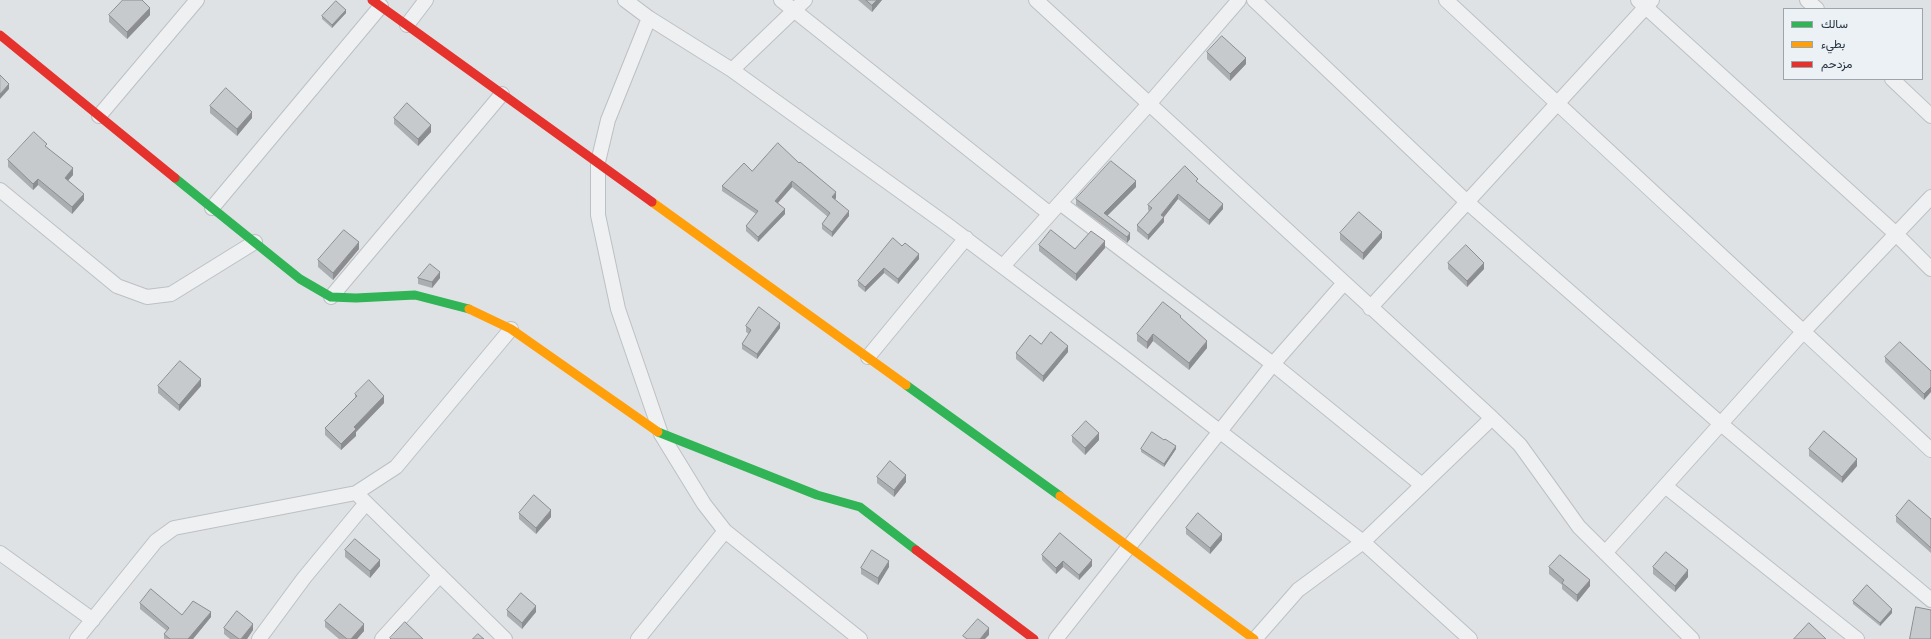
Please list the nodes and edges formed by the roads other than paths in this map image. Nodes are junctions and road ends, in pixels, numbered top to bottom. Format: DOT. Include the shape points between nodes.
graph roads {
  1 [pos="197,0"];
  2 [pos="426,0"];
  3 [pos="625,0"];
  4 [pos="781,0"];
  5 [pos="805,0"];
  6 [pos="1036,0"];
  7 [pos="1239,0"];
  8 [pos="1254,0"];
  9 [pos="1446,0"];
  10 [pos="1807,0"];
  11 [pos="1645,2"];
  12 [pos="377,3"];
  13 [pos="1816,8"];
  14 [pos="795,11"];
  15 [pos="649,18"];
  16 [pos="407,25"];
  17 [pos="0,35"];
  18 [pos="732,70"];
  19 [pos="1893,80"];
  20 [pos="502,94"];
  21 [pos="1558,103"];
  22 [pos="1149,104"];
  23 [pos="99,116"];
  24 [pos="1931,116"];
  25 [pos="598,162"];
  26 [pos="0,190"];
  27 [pos="1931,197"];
  28 [pos="1467,202"];
  29 [pos="1060,203"];
  30 [pos="212,208"];
  31 [pos="1050,214"];
  32 [pos="1895,234"];
  33 [pos="966,238"];
  34 [pos="255,242"];
  35 [pos="1003,266"];
  36 [pos="1931,269"];
  37 [pos="1344,283"];
  38 [pos="331,297"];
  39 [pos="1370,308"];
  40 [pos="511,329"];
  41 [pos="1804,332"];
  42 [pos="868,357"];
  43 [pos="1273,364"];
  44 [pos="1492,418"];
  45 [pos="1721,424"];
  46 [pos="1220,431"];
  47 [pos="661,434"];
  48 [pos="1931,450"];
  49 [pos="1422,485"];
  50 [pos="1665,486"];
  51 [pos="356,493"];
  52 [pos="366,503"];
  53 [pos="725,531"];
  54 [pos="1363,542"];
  55 [pos="1129,546"];
  56 [pos="0,553"];
  57 [pos="1605,553"];
  58 [pos="440,576"];
  59 [pos="1931,600"];
  60 [pos="93,620"];
  61 [pos="78,639"];
  62 [pos="259,639"];
  63 [pos="382,639"];
  64 [pos="505,639"];
  65 [pos="638,639"];
  66 [pos="860,639"];
  67 [pos="1034,639"];
  68 [pos="1056,639"];
  69 [pos="1255,639"];
  70 [pos="1470,639"];
  71 [pos="1692,639"];
  72 [pos="1857,639"];
  1 -- 23 [label="street"];
  2 -- 16 [label="street"];
  3 -- 15 [label="street"];
  4 -- 14 [label="street"];
  5 -- 14 [label="street"];
  6 -- 22 [label="street"];
  7 -- 22 [label="street"];
  8 -- 28 [label="street"];
  9 -- 21 [label="street"];
  10 -- 13 [label="street"];
  11 -- 21 [label="street"];
  11 -- 32 [label="street"];
  12 -- 16 [label="street"];
  12 -- 30 [label="street"];
  14 -- 18 [label="street"];
  14 -- 31 [label="street"];
  15 -- 18 [label="street"];
  15 -- 25 [label="street" via="608,120"];
  16 -- 20 [label="street"];
  17 -- 23 [label="street"];
  18 -- 33 [label="street"];
  19 -- 24 [label="street"];
  20 -- 25 [label="street"];
  20 -- 38 [label="street"];
  21 -- 28 [label="street"];
  21 -- 41 [label="street"];
  22 -- 29 [label="street"];
  22 -- 37 [label="street"];
  23 -- 30 [label="street"];
  25 -- 42 [label="street"];
  25 -- 47 [label="street" via="598,215 618,309"];
  26 -- 34 [label="street" via="117,286 147,296 171,294"];
  27 -- 32 [label="street"];
  28 -- 39 [label="street"];
  28 -- 45 [label="street"];
  29 -- 31 [label="street"];
  29 -- 43 [label="street"];
  30 -- 34 [label="street"];
  31 -- 35 [label="street"];
  32 -- 36 [label="street"];
  32 -- 41 [label="street"];
  33 -- 35 [label="street"];
  33 -- 42 [label="street"];
  34 -- 38 [label="street" via="300,279"];
  35 -- 46 [label="street"];
  37 -- 39 [label="street"];
  37 -- 43 [label="street"];
  38 -- 40 [label="street" via="415,295 473,310"];
  39 -- 44 [label="street"];
  40 -- 47 [label="street"];
  40 -- 51 [label="street" via="396,467"];
  41 -- 45 [label="street"];
  41 -- 48 [label="street"];
  42 -- 55 [label="street"];
  43 -- 46 [label="street"];
  43 -- 49 [label="street"];
  44 -- 49 [label="street"];
  44 -- 57 [label="street" via="1520,445 1579,527"];
  45 -- 50 [label="street"];
  45 -- 59 [label="street"];
  46 -- 54 [label="street"];
  46 -- 55 [label="street"];
  47 -- 53 [label="street" via="704,504"];
  47 -- 67 [label="street" via="817,495 860,507"];
  49 -- 54 [label="street"];
  50 -- 57 [label="street"];
  50 -- 72 [label="street"];
  51 -- 52 [label="street"];
  51 -- 60 [label="street" via="174,528 156,541"];
  52 -- 58 [label="street"];
  52 -- 62 [label="street" via="304,578"];
  53 -- 65 [label="street"];
  53 -- 66 [label="street"];
  54 -- 69 [label="street" via="1298,590"];
  54 -- 70 [label="street"];
  55 -- 68 [label="street"];
  55 -- 69 [label="street"];
  56 -- 60 [label="street"];
  57 -- 71 [label="street"];
  58 -- 63 [label="street"];
  58 -- 64 [label="street"];
  60 -- 61 [label="street"];
}
